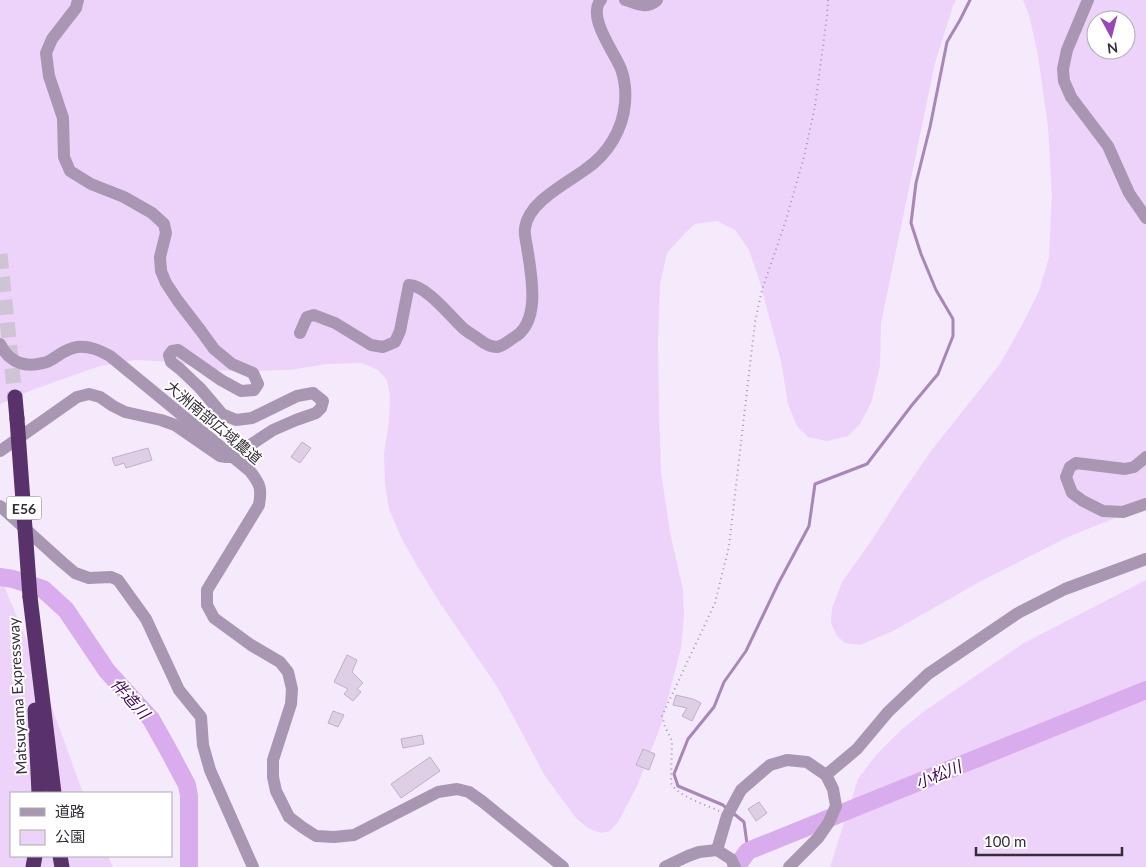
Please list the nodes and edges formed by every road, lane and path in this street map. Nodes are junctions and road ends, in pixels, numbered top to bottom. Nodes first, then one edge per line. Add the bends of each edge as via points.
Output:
1 (78, 0) edge
2 (601, 0) edge
3 (625, 0) edge
4 (657, 0) edge
5 (828, 0) edge
6 (1088, 0) edge
7 (1146, 218) edge
8 (300, 333) dead end
9 (0, 344) edge
10 (16, 397) tunnel mouth
11 (0, 451) edge
12 (232, 457) junction
13 (1146, 457) edge
14 (1146, 504) edge
15 (0, 506) edge
16 (1146, 559) edge
17 (39, 702) junction
18 (826, 775) junction
19 (39, 792) edge
20 (54, 792) edge
21 (727, 816) junction
22 (717, 850) junction
23 (253, 867) edge
24 (563, 867) edge
25 (664, 867) edge
26 (736, 867) edge
27 (789, 867) edge

1 - 12 street via 46,52 63,118 64,157 70,172 152,212 164,224 166,233 160,257 166,283 214,349 232,364 253,373 258,384 254,390 241,391 178,350 172,350 169,355 171,362 222,414 236,420 252,418 285,401 313,392 323,401 316,413 273,430
2 - 8 street via 597,15 625,82 625,104 619,130 608,148 588,168 547,196 531,213 525,228 532,307 526,326 517,336 498,347 488,346 414,285 409,285 395,342 383,347 371,345 314,315 307,317
3 - 4 street via 646,6
5 - 21 path via 815,106 804,157 755,322 729,546 715,603 662,716 672,741 671,783 674,788
6 - 7 street via 1067,50 1064,81 1071,97 1108,146 1129,193
9 - 12 street, 大洲南部広域農道 via 13,361 29,366 48,362 61,352 77,347 95,348 110,356
10 - 17 highway, Matsuyama Expressway / E56, bridge
11 - 12 street via 77,397 88,394 100,397 125,412 175,425 220,456
12 - 24 street, 大洲南部広域農道 via 259,483 259,505 207,590 207,605 214,618 280,662 288,672 291,704 273,760 273,777 289,817 316,836 354,835 438,792 457,789 469,792 483,802
13 - 14 street via 1134,467 1125,469 1076,463 1070,467 1066,477 1072,493 1103,511 1123,512
15 - 23 street via 75,573 89,578 111,577 118,580 146,619 179,690 200,717 210,770
16 - 18 street via 1065,590 1018,613 928,674 888,712 857,749
17 - 19 highway, Matsuyama Expressway / E56
17 - 20 highway
18 - 21 street via 807,762 787,760 770,765 741,790
18 - 27 street via 836,806 818,838
21 - 22 street
22 - 25 street via 699,852
22 - 26 street via 731,859

